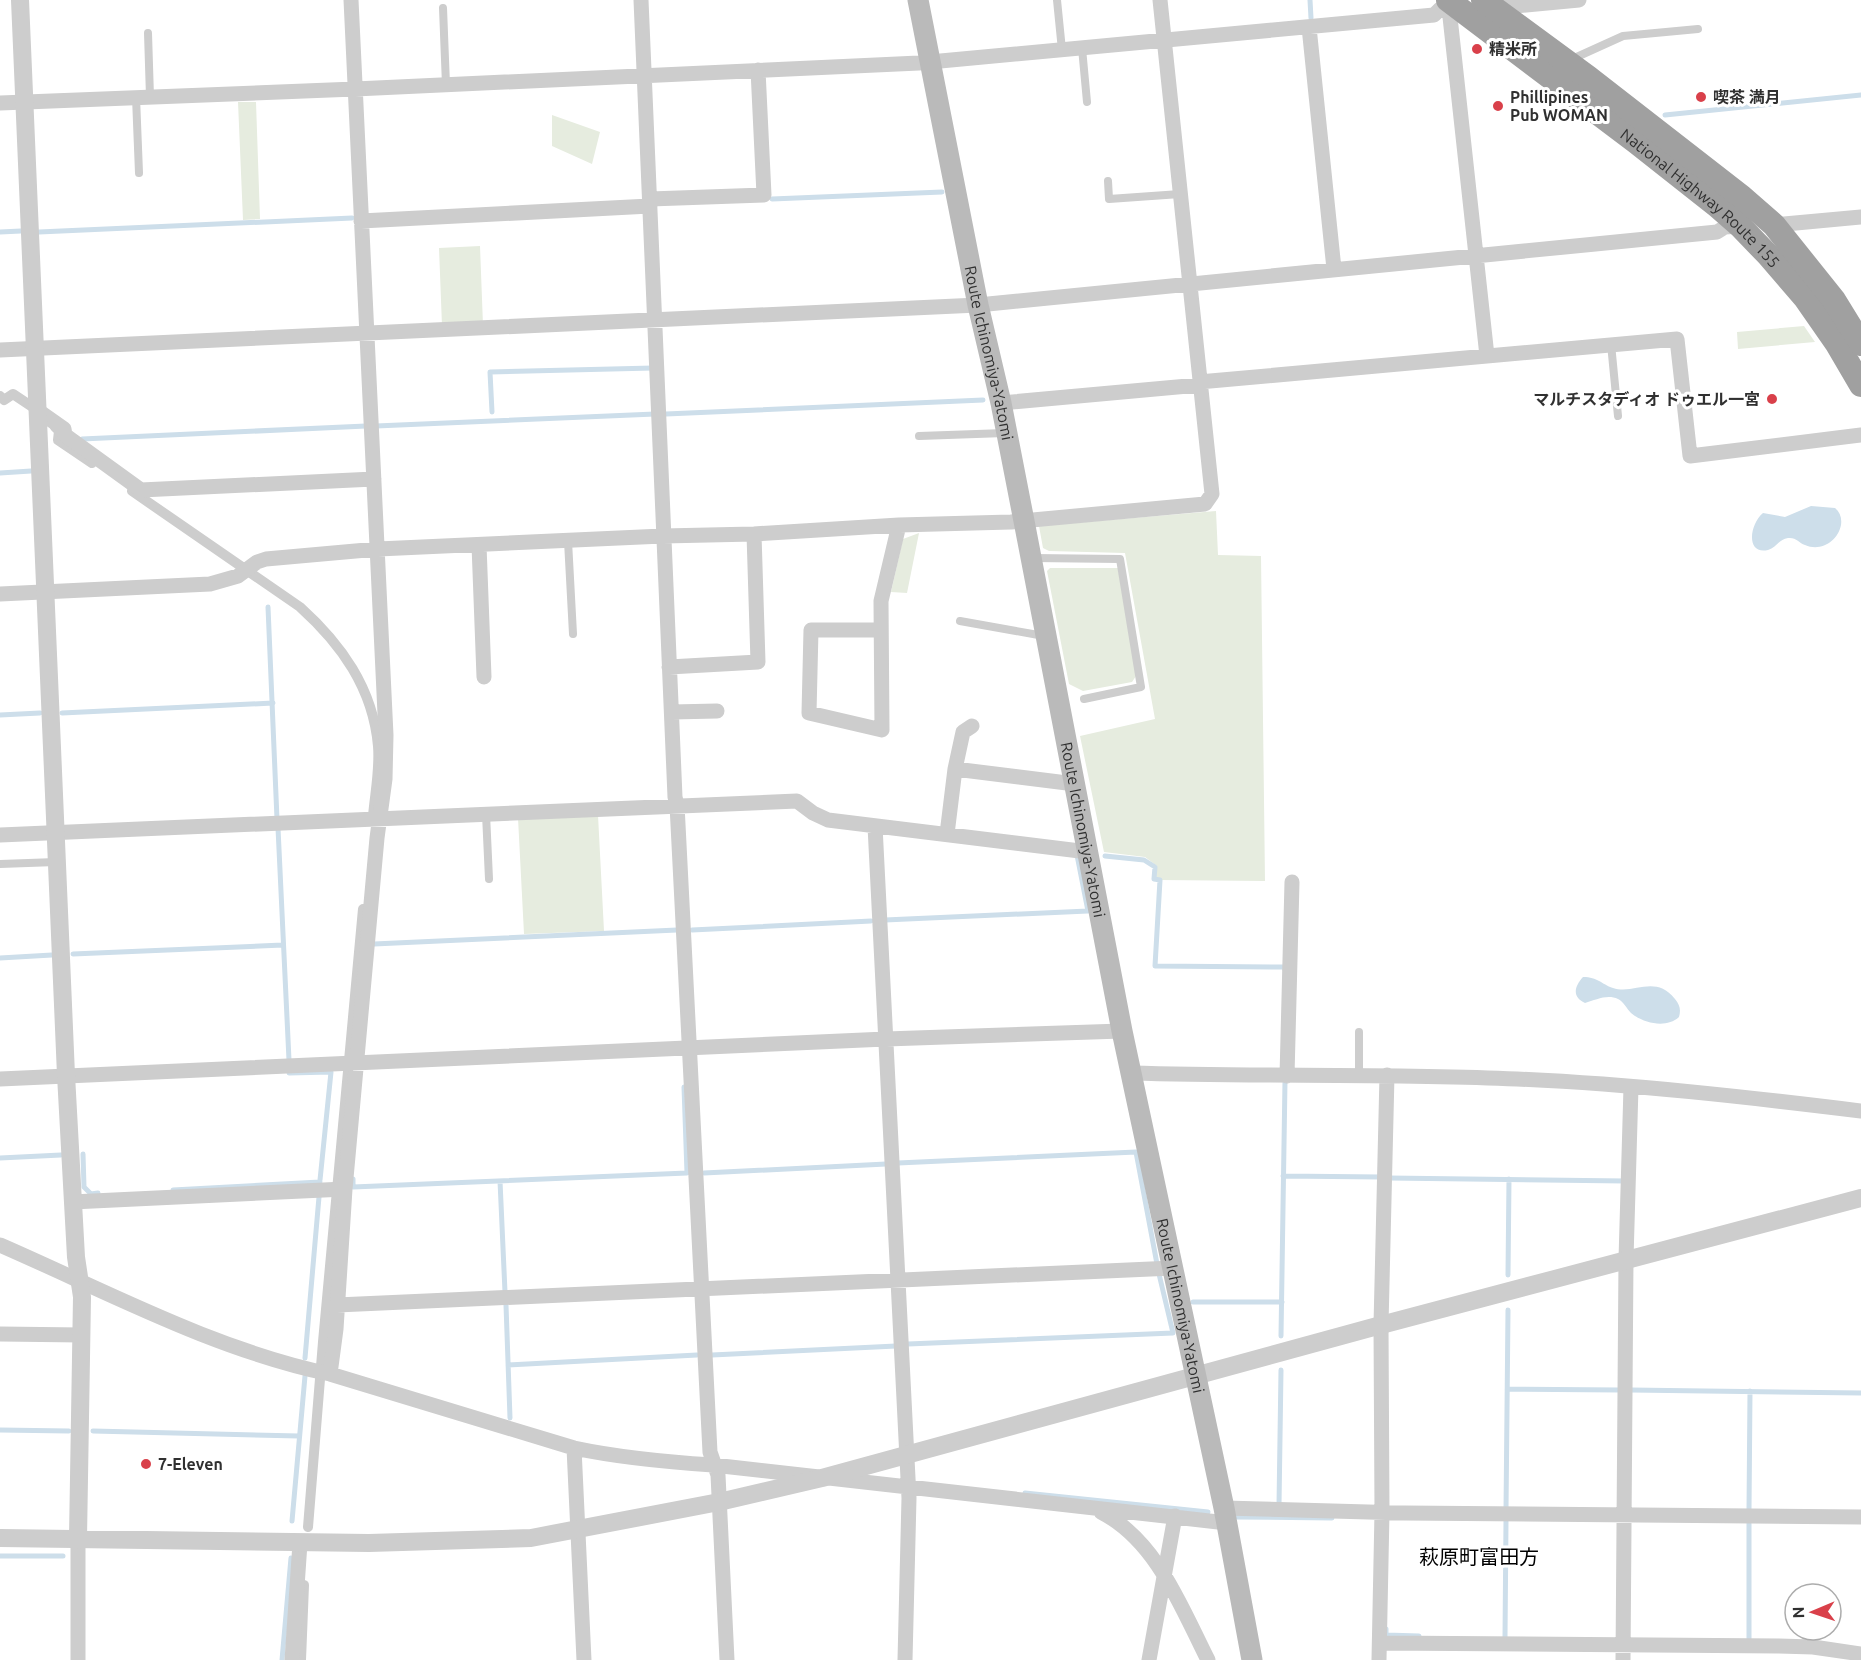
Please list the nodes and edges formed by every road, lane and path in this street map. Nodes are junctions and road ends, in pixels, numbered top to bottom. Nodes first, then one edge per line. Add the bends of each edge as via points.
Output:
1 (21, 0) edge
2 (351, 0) edge
3 (641, 0) edge
4 (918, 0) edge
5 (1057, 0) edge
6 (1160, 0) edge
7 (1579, 0) edge
8 (1489, 4) edge
9 (1452, 5) edge
10 (444, 8) dead end
11 (1309, 27) junction
12 (1698, 29) dead end
13 (148, 33) dead end
14 (1164, 41) junction
15 (1082, 48) junction
16 (1062, 50) junction
17 (930, 62) junction
18 (1566, 62) junction
19 (758, 70) junction
20 (644, 75) junction
21 (446, 85) junction
22 (355, 89) junction
23 (143, 97) junction
24 (25, 102) junction
25 (1087, 102) dead end
26 (0, 103) edge
27 (139, 173) dead end
28 (1108, 181) dead end
29 (1180, 194) junction
30 (650, 202) junction
31 (1861, 217) edge
32 (361, 221) junction
33 (1774, 225) junction
34 (1740, 226) junction
35 (1476, 255) junction
36 (1334, 269) junction
37 (1189, 284) junction
38 (978, 305) junction
39 (655, 320) junction
40 (367, 334) junction
41 (1611, 344) junction
42 (1861, 344) edge
43 (36, 349) junction
44 (0, 350) edge
45 (1487, 356) junction
46 (1199, 383) junction
47 (1861, 385) edge
48 (0, 396) edge
49 (1001, 404) junction
50 (1618, 416) dead end
51 (41, 418) junction
52 (1006, 433) junction
53 (1861, 435) edge
54 (918, 436) dead end
55 (374, 479) junction
56 (1024, 521) junction
57 (899, 525) junction
58 (754, 534) junction
59 (663, 536) junction
60 (567, 541) junction
61 (479, 545) junction
62 (378, 549) junction
63 (1031, 558) junction
64 (246, 569) junction
65 (46, 592) junction
66 (0, 594) edge
67 (960, 621) dead end
68 (881, 630) junction
69 (573, 634) dead end
70 (1046, 637) junction
71 (669, 667) junction
72 (484, 677) dead end
73 (1084, 699) dead end
74 (717, 711) dead end
75 (672, 712) junction
76 (972, 726) dead end
77 (955, 769) junction
78 (1075, 784) junction
79 (677, 805) junction
80 (486, 814) junction
81 (376, 819) junction
82 (875, 826) junction
83 (56, 832) junction
84 (947, 834) junction
85 (0, 835) edge
86 (1088, 852) junction
87 (57, 862) junction
88 (0, 864) edge
89 (489, 879) dead end
90 (1292, 882) dead end
91 (1122, 1031) junction
92 (1359, 1032) dead end
93 (886, 1039) junction
94 (689, 1049) junction
95 (353, 1063) junction
96 (1131, 1073) junction
97 (66, 1075) junction
98 (1387, 1075) junction
99 (1287, 1076) junction
100 (1359, 1076) junction
101 (0, 1079) edge
102 (1631, 1087) junction
103 (1861, 1111) edge
104 (341, 1189) junction
105 (1861, 1198) edge
106 (72, 1202) junction
107 (0, 1245) edge
108 (1626, 1259) junction
109 (1173, 1268) junction
110 (79, 1279) junction
111 (898, 1282) junction
112 (702, 1290) junction
113 (337, 1305) junction
114 (1381, 1325) junction
115 (0, 1334) edge
116 (82, 1335) junction
117 (326, 1373) junction
118 (1196, 1377) junction
119 (574, 1448) junction
120 (905, 1453) junction
121 (713, 1465) junction
122 (822, 1478) junction
123 (907, 1487) junction
124 (719, 1502) junction
125 (1095, 1509) junction
126 (1382, 1512) junction
127 (1625, 1514) junction
128 (1225, 1515) junction
129 (1175, 1516) junction
130 (1861, 1517) edge
131 (578, 1529) junction
132 (0, 1538) edge
133 (78, 1538) junction
134 (305, 1542) junction
135 (1164, 1575) junction
136 (1380, 1642) junction
137 (1623, 1644) junction
138 (1861, 1654) edge
139 (78, 1660) edge
140 (292, 1660) edge
141 (301, 1660) edge
142 (584, 1660) edge
143 (727, 1660) edge
144 (905, 1660) edge
145 (1149, 1660) edge
146 (1208, 1660) edge
147 (1252, 1660) edge
148 (1379, 1660) edge
149 (1623, 1660) edge

1 - 24 street
2 - 22 street
3 - 20 street
4 - 17 main road, Route Ichinomiya-Yatomi
5 - 16 lane
6 - 14 street
7 - 8 street
8 - 9 street
8 - 18 highway, National Highway Route 155
9 - 11 street via 1434,15
9 - 34 highway, National Highway Route 155 via 1636,142
9 - 35 street
10 - 21 lane
11 - 14 street
11 - 36 street
12 - 18 lane via 1623,36
13 - 23 lane
14 - 15 street
14 - 29 street
15 - 16 street
15 - 25 lane
16 - 17 street
17 - 19 street
17 - 38 main road, Route Ichinomiya-Yatomi
18 - 33 highway, National Highway Route 155
19 - 20 street
19 - 30 street via 764,195
20 - 21 street
20 - 30 street
21 - 22 street
22 - 23 street
22 - 32 street
23 - 24 street
23 - 27 lane
24 - 26 street
24 - 43 street
28 - 29 lane via 1109,199
29 - 37 street
30 - 32 street
30 - 39 street
31 - 33 street
32 - 40 street
33 - 42 highway, National Highway Route 155 via 1834,300
34 - 35 street via 1717,232
34 - 47 highway, National Highway Route 155 via 1793,283
35 - 36 street
35 - 45 street
36 - 37 street
37 - 38 street
37 - 46 street
38 - 39 street
38 - 49 main road, Route Ichinomiya-Yatomi
39 - 40 street
39 - 59 street
40 - 43 street
40 - 55 street
41 - 45 street
41 - 50 lane
41 - 53 street via 1677,339 1690,456
43 - 44 street
43 - 51 street
45 - 46 street
46 - 49 street
46 - 56 street via 1212,494 1205,504
48 - 51 street via 4,400 13,394
49 - 52 main road, Route Ichinomiya-Yatomi
51 - 55 street via 64,429 65,435 141,490
51 - 64 street via 59,431 58,440
51 - 65 street
52 - 54 lane
52 - 56 main road, Route Ichinomiya-Yatomi
55 - 62 street
56 - 57 street
56 - 63 main road, Route Ichinomiya-Yatomi
57 - 58 street
57 - 68 street via 881,602
58 - 59 street
58 - 71 street via 758,662
59 - 60 street
59 - 71 street
60 - 61 street
60 - 69 lane
61 - 62 street
61 - 72 street
62 - 64 street via 266,559
62 - 81 street via 386,735 385,779
63 - 70 main road, Route Ichinomiya-Yatomi
63 - 73 lane via 1120,559 1141,687
64 - 65 street via 238,576 210,584
64 - 81 street via 321,626 339,646 357,677 367,699 378,745
65 - 66 street
65 - 83 street
67 - 70 lane
68 - 68 street via 811,630 809,712 882,730
70 - 78 main road, Route Ichinomiya-Yatomi
71 - 75 street
74 - 75 street
75 - 79 street
76 - 77 street via 963,732
77 - 78 street
77 - 84 street
78 - 86 main road, Route Ichinomiya-Yatomi
79 - 80 street
79 - 82 street via 797,801 821,818
79 - 94 street
80 - 81 street
80 - 89 lane
81 - 83 street
81 - 95 street
82 - 84 street
82 - 93 street
83 - 85 street
83 - 87 street
84 - 86 street
86 - 91 main road, Route Ichinomiya-Yatomi
87 - 88 lane
87 - 97 street
90 - 99 street
91 - 93 street
91 - 96 main road, Route Ichinomiya-Yatomi
92 - 100 lane
93 - 94 street
93 - 111 street
94 - 95 street
94 - 112 street
95 - 97 street
95 - 104 street
96 - 99 street
96 - 109 main road, Route Ichinomiya-Yatomi
97 - 101 street
97 - 106 street
98 - 100 street
98 - 102 street
98 - 114 street
99 - 100 street
102 - 103 street
102 - 108 street
104 - 106 street
104 - 113 street
104 - 117 street
105 - 108 street
106 - 110 street
107 - 110 street
108 - 114 street
108 - 127 street
109 - 111 street
109 - 118 main road, Route Ichinomiya-Yatomi
110 - 116 street
110 - 117 street via 211,1338
111 - 112 street
111 - 120 street
112 - 113 street
112 - 121 street
113 - 117 street
114 - 118 street
114 - 126 street
115 - 116 street
116 - 133 street
117 - 119 street
117 - 134 street
118 - 120 street
118 - 128 main road, Route Ichinomiya-Yatomi
119 - 121 street via 650,1461
119 - 131 street
120 - 122 street
120 - 123 street
121 - 122 street
121 - 124 street via 718,1475
122 - 123 street
122 - 124 street
123 - 125 street
123 - 144 street
124 - 131 street
124 - 143 street
125 - 129 street
125 - 135 street via 1118,1521 1148,1551
126 - 127 street
126 - 128 street
126 - 136 street
127 - 130 street
127 - 137 street
128 - 129 street
128 - 147 main road, Route Ichinomiya-Yatomi
129 - 135 street
131 - 134 street via 531,1538
131 - 142 street
132 - 133 street
133 - 134 street
133 - 139 street
134 - 140 street
134 - 141 street
135 - 145 street
135 - 146 street
136 - 137 street
136 - 148 street
137 - 138 street via 1813,1647
137 - 149 street

